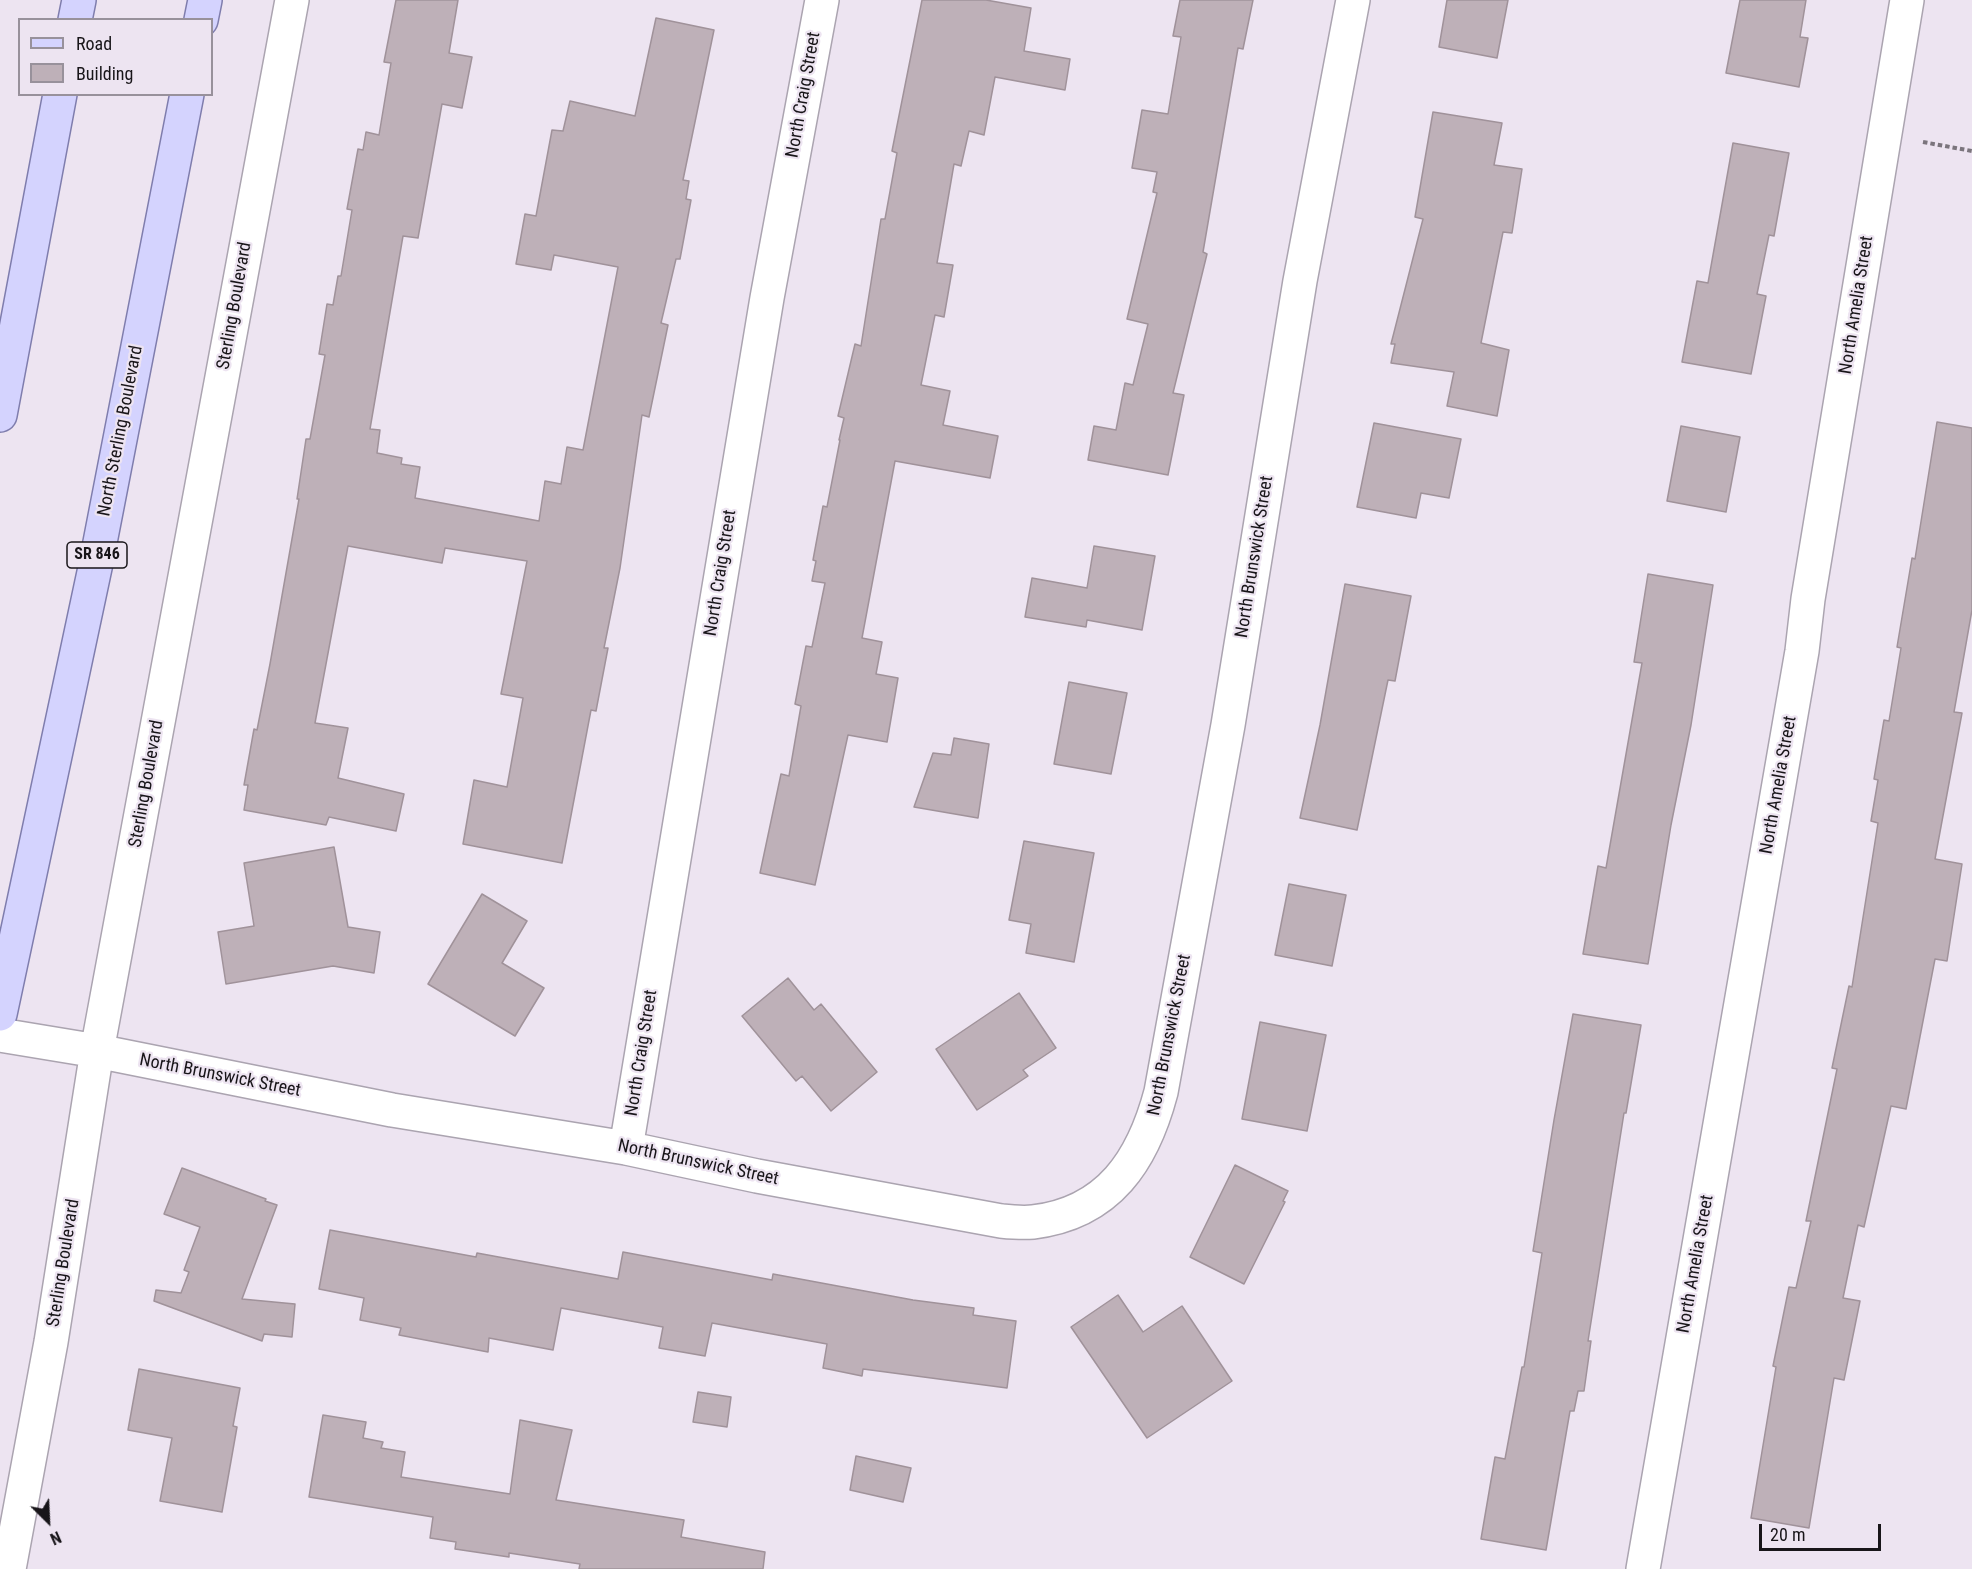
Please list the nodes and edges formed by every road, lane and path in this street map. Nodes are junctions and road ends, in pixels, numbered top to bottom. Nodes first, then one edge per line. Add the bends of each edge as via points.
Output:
1 (79, 0) edge
2 (205, 0) edge
3 (292, 0) edge
4 (822, 0) edge
5 (1353, 0) edge
6 (1907, 0) edge
7 (75, 18) edge
8 (201, 18) edge
9 (60, 96) edge
10 (187, 96) edge
11 (1885, 136) junction
12 (1972, 151) edge
13 (0, 415) edge
14 (0, 1014) edge
15 (0, 1035) edge
16 (97, 1051) junction
17 (626, 1148) junction
18 (9, 1569) edge
19 (1642, 1569) edge

1 - 7 main road
2 - 8 main road
3 - 16 street, Sterling Boulevard
4 - 17 street, North Craig Street via 767,298
5 - 17 street, North Brunswick Street via 1300,281 1228,725 1161,1092 1153,1122 1131,1166 1090,1203 1064,1215 1032,1222 1001,1221
6 - 11 street, North Amelia Street
9 - 13 main road
10 - 14 main road, North Sterling Boulevard / SR 846 via 96,563
11 - 12 path
11 - 19 street, North Amelia Street via 1802,651
15 - 16 street, North Brunswick Street
16 - 17 street, North Brunswick Street via 393,1110
16 - 18 street, Sterling Boulevard via 51,1342

